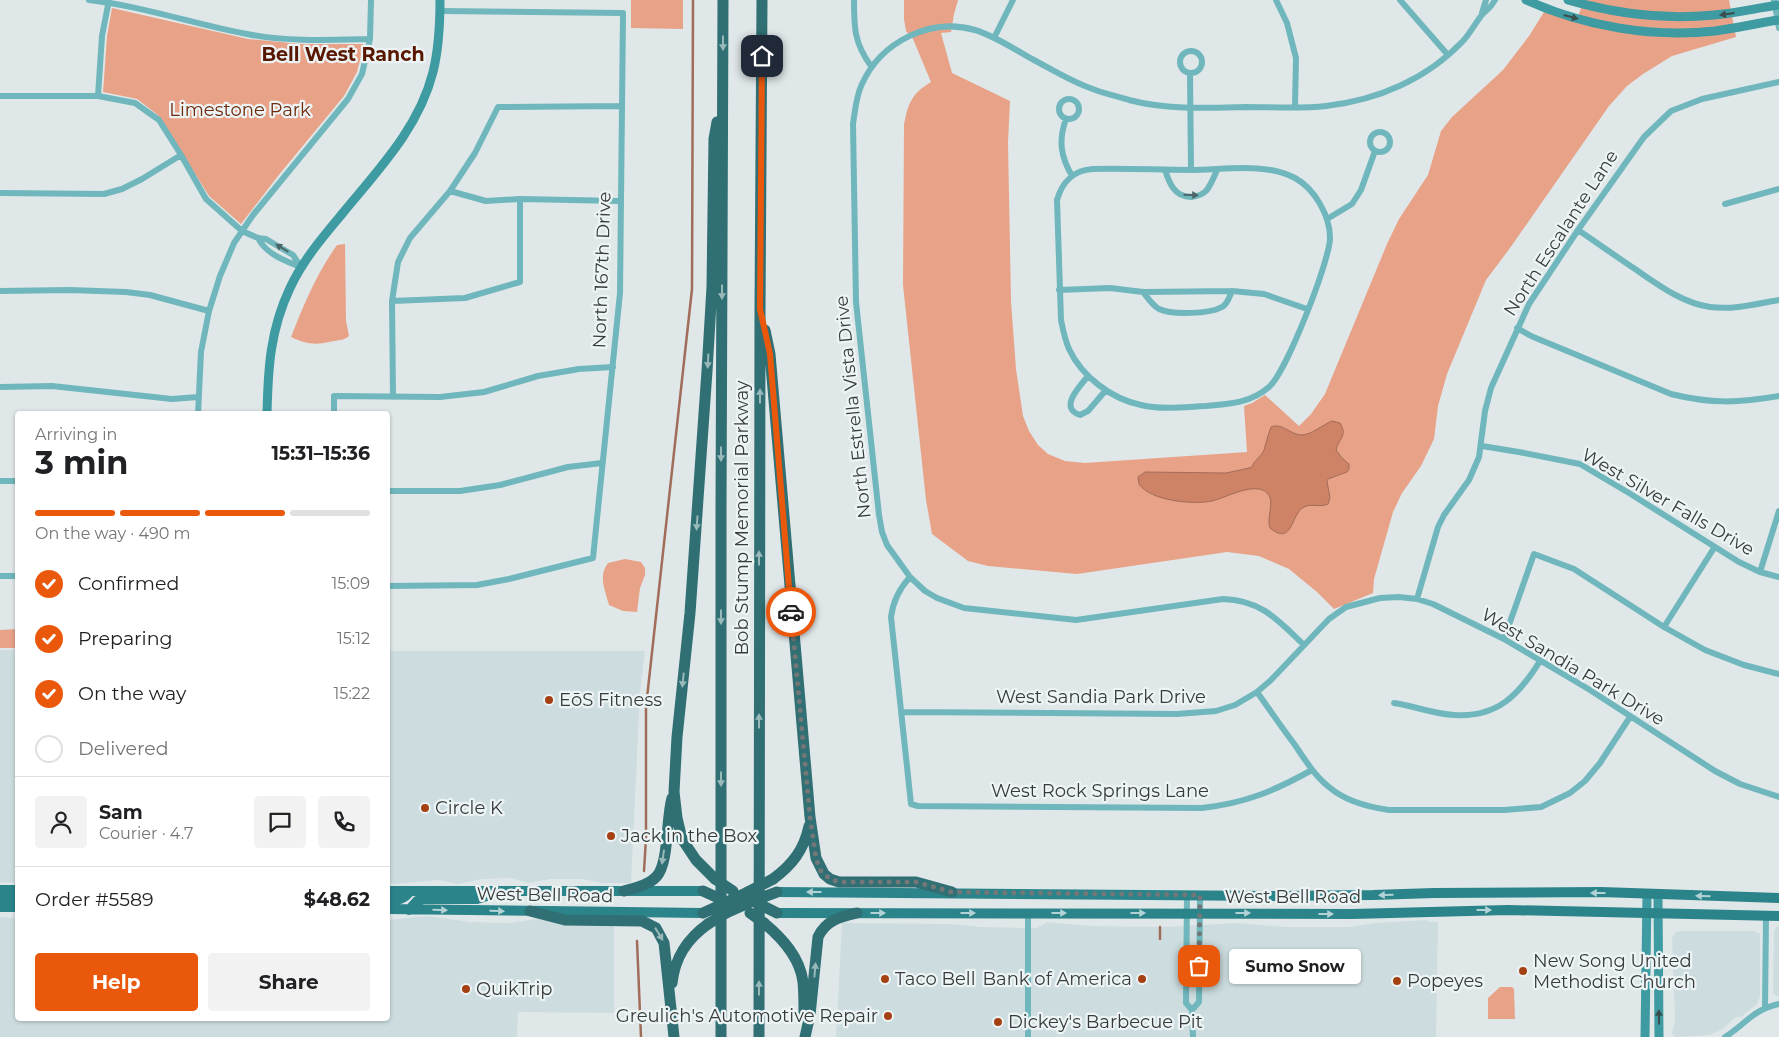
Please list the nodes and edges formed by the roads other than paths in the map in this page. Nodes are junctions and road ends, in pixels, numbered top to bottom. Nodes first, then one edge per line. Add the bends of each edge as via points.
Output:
1 (89, 0) edge
2 (371, 0) edge
3 (440, 0) edge
4 (722, 0) edge
5 (762, 0) edge
6 (854, 0) edge
7 (1013, 0) edge
8 (1276, 0) edge
9 (1400, 0) edge
10 (1486, 0) edge
11 (1496, 0) edge
12 (1526, 0) edge
13 (1568, 0) edge
14 (109, 1) edge
15 (1776, 3) edge
16 (440, 11) junction
17 (1482, 13) junction
18 (1778, 23) edge
19 (994, 38) junction
20 (370, 39) junction
21 (1448, 55) junction
22 (871, 66) junction
23 (1190, 73) dead end
24 (1779, 82) edge
25 (722, 86) junction
26 (0, 96) edge
27 (98, 96) junction
28 (620, 106) junction
29 (1295, 106) junction
30 (1190, 108) junction
31 (1066, 119) dead end
32 (1375, 151) dead end
33 (181, 155) junction
34 (1165, 170) junction
35 (1191, 170) junction
36 (1218, 170) junction
37 (1072, 176) junction
38 (1779, 189) edge
39 (450, 191) junction
40 (0, 193) edge
41 (520, 199) junction
42 (620, 201) junction
43 (1725, 204) dead end
44 (1327, 220) junction
45 (1578, 230) junction
46 (242, 231) junction
47 (301, 267) junction
48 (1059, 290) junction
49 (0, 291) edge
50 (1232, 291) junction
51 (1143, 292) junction
52 (1779, 300) edge
53 (392, 301) junction
54 (760, 309) junction
55 (1307, 309) junction
56 (209, 311) junction
57 (1517, 328) junction
58 (614, 367) junction
59 (1088, 376) junction
60 (0, 387) edge
61 (1106, 390) junction
62 (1779, 396) edge
63 (198, 397) junction
64 (393, 397) junction
65 (198, 411) edge
66 (267, 411) edge
67 (334, 411) edge
68 (1482, 446) junction
69 (602, 463) junction
70 (0, 481) edge
71 (15, 481) edge
72 (390, 491) edge
73 (1779, 511) edge
74 (1714, 548) junction
75 (1760, 572) junction
76 (0, 576) edge
77 (15, 576) edge
78 (910, 577) junction
79 (1779, 577) edge
80 (390, 586) edge
81 (1417, 599) junction
82 (1664, 627) junction
83 (1504, 639) junction
84 (1304, 644) junction
85 (1540, 661) junction
86 (1779, 674) edge
87 (1257, 692) junction
88 (1394, 703) dead end
89 (901, 712) junction
90 (1630, 717) junction
91 (1312, 770) junction
92 (674, 792) junction
93 (1779, 797) edge
94 (810, 817) junction
95 (0, 890) edge
96 (15, 890) edge
97 (390, 891) edge
98 (410, 891) junction
99 (502, 891) junction
100 (624, 891) junction
101 (703, 891) joint
102 (777, 892) joint
103 (952, 892) junction
104 (1434, 893) junction
105 (1647, 894) junction
106 (744, 895) junction
107 (1187, 895) junction
108 (1200, 895) junction
109 (1658, 895) junction
110 (1779, 898) edge
111 (0, 899) edge
112 (15, 899) edge
113 (390, 900) edge
114 (0, 907) edge
115 (15, 907) edge
116 (726, 908) junction
117 (738, 908) junction
118 (390, 909) edge
119 (409, 910) junction
120 (530, 911) junction
121 (1436, 911) junction
122 (1646, 912) junction
123 (703, 913) joint
124 (750, 913) junction
125 (777, 913) joint
126 (856, 913) junction
127 (1028, 913) junction
128 (1187, 913) junction
129 (1199, 913) junction
130 (1658, 913) junction
131 (1766, 916) junction
132 (1779, 916) edge
133 (670, 995) junction
134 (1779, 1004) edge
135 (1765, 1008) junction
136 (1192, 1010) junction
137 (805, 1036) edge
138 (674, 1037) edge
139 (721, 1037) edge
140 (760, 1037) edge
141 (1028, 1037) edge
142 (1193, 1037) edge
143 (1645, 1037) edge
144 (1659, 1037) edge
145 (1725, 1037) edge

1 - 14 street
2 - 20 street
3 - 16 street
4 -> 25 highway, Bob Stump Memorial Parkway
5 - 54 highway, Bob Stump Memorial Parkway
6 - 22 street via 857,42
7 - 19 street
8 - 29 street via 1287,23 1296,58
9 - 21 street
10 - 17 street
11 - 17 street via 1491,9
12 -> 18 street via 1551,12 1580,20 1649,31 1715,31
15 -> 13 street via 1713,15 1675,17 1622,13
14 - 20 street via 249,35
14 - 27 street via 102,36
15 - 18 street
16 - 28 street, North 167th Drive via 622,13
16 - 47 street via 433,72 411,126
17 - 21 street, North Estrella Vista Drive via 1464,40
19 - 22 street, North Estrella Vista Drive via 975,30 955,27 923,30 894,44
19 - 30 street, North Estrella Vista Drive via 1088,88 1132,100
20 - 46 street via 362,74 348,99
21 - 29 street, North Estrella Vista Drive via 1420,76 1364,99 1325,106
22 - 78 street, North Estrella Vista Drive via 858,92 853,124 856,302 882,532 895,559
23 - 30 street
24 - 45 street, North Escalante Lane via 1702,99 1671,110 1644,137
25 -> 92 highway via 714,139 711,306 698,509
25 -> 139 highway, Bob Stump Memorial Parkway
26 - 27 street
27 - 33 street via 135,103 147,110 159,120
28 - 39 street via 498,107 475,153
28 - 42 street, North 167th Drive
29 - 30 street, North Estrella Vista Drive
30 - 35 street
31 - 37 street via 1062,128 1062,151
32 - 44 street via 1361,190 1352,204
33 - 40 street via 122,190 104,194
33 - 46 street via 206,199
34 - 35 street
34 -> 36 street via 1177,193 1185,197 1206,191
34 - 37 street via 1084,170
35 - 36 street
36 - 44 street via 1261,169 1296,178 1308,187
37 - 48 street via 1064,183 1057,200
38 - 43 street
39 - 41 street via 486,201
39 - 53 street via 410,238 398,262
41 - 42 street
41 - 53 street via 520,282 465,298
42 - 58 street, North 167th Drive via 620,293
44 - 55 street via 1330,238 1327,259
45 - 52 street via 1663,288 1698,304 1735,307
45 - 57 street, North Escalante Lane via 1528,304
46 - 47 street via 258,238 263,248
46 - 56 street via 220,276
47 - 66 street via 281,308 272,342
48 - 51 street via 1110,288
48 - 59 street via 1065,339 1075,360
49 - 56 street via 126,292
50 - 51 street
50 - 51 street via 1221,308 1170,313 1158,308
50 - 55 street via 1264,294
53 - 64 street
54 - 94 highway via 770,354
140 -> 54 highway, Bob Stump Memorial Parkway
55 - 61 street via 1281,371 1270,386 1246,400 1164,408 1141,405
56 - 63 street via 201,352
57 - 62 street via 1654,388 1689,399 1732,403
57 - 68 street, North Escalante Lane via 1491,388
58 - 64 street via 538,376 484,392 440,397
58 - 69 street, North 167th Drive
59 - 61 street
59 - 61 street via 1070,402 1071,410 1080,415 1088,411
60 - 63 street via 52,386 172,399
63 - 65 street
64 - 67 street via 334,396
68 - 74 street, West Silver Falls Drive via 1580,464
68 - 81 street, North Escalante Lane via 1469,480 1438,527
69 - 72 street via 568,467 500,485 460,490
69 - 80 street, North 167th Drive via 593,558 477,585
70 - 71 street
73 - 75 street
74 - 75 street, West Silver Falls Drive
74 - 82 street
75 - 79 street, West Silver Falls Drive
76 - 77 street
78 - 84 street, North Estrella Vista Drive via 925,591 964,608 1059,619 1093,618 1237,599 1267,611
78 - 89 street via 898,592 891,617
81 - 83 street, West Sandia Park Drive
81 - 84 street, West Sandia Park Drive via 1380,598 1346,608
82 - 83 street via 1574,569 1534,554
82 - 86 street via 1705,650
83 - 85 street, West Sandia Park Drive
84 - 87 street, West Sandia Park Drive
85 - 88 street via 1522,688 1489,711 1453,715
85 - 90 street, West Sandia Park Drive
87 - 89 street, West Sandia Park Drive via 1236,705 1197,714
87 - 91 street
89 - 91 street, West Rock Springs Lane via 911,804 918,806 1202,808 1249,799 1282,787
90 - 91 street via 1585,781 1570,793 1542,807 1389,810 1370,807 1328,787
90 - 93 street, West Sandia Park Drive via 1715,771 1740,784
92 -> 100 highway via 668,810 662,867 657,876 646,884
92 - 106 highway, bridge via 682,839 688,850 702,867
94 - 103 highway via 816,858 830,879 839,882 916,882
94 - 106 highway, bridge via 806,837 791,864
95 - 96 main road
97 - 98 main road, West Bell Road
98 - 99 main road, West Bell Road
98 - 113 main road via 403,898
99 - 100 main road, West Bell Road
99 - 119 main road via 477,899 423,899
100 - 101 main road, West Bell Road
101 - 116 highway, bridge
103 -> 102 main road, West Bell Road
102 - 106 highway, bridge
103 - 107 main road, West Bell Road
105 -> 104 main road, West Bell Road
104 -> 108 main road, West Bell Road
104 - 121 main road
105 - 109 main road, West Bell Road
105 - 122 street
106 - 116 highway
106 - 117 highway
106 - 125 highway, bridge
107 - 108 main road, West Bell Road
107 - 128 street
108 - 129 street
110 -> 109 main road, West Bell Road
109 - 130 street
111 - 112 main road
114 - 115 main road
116 - 117 highway
116 - 123 highway, bridge
116 - 124 main road
116 - 133 highway, bridge via 691,938 678,957
117 - 124 highway
118 - 119 main road, West Bell Road
119 -> 120 main road, West Bell Road
120 - 123 main road, West Bell Road
120 -> 133 highway via 565,920 650,924 660,933 664,943
121 -> 122 main road, West Bell Road
129 -> 121 main road, West Bell Road
122 - 130 main road, West Bell Road
122 - 143 street
124 - 137 highway, bridge via 777,934 792,953 803,980
125 - 126 main road, West Bell Road
126 -> 127 main road, West Bell Road
137 -> 126 highway via 818,937 828,923
127 -> 128 main road, West Bell Road
127 - 141 street
128 - 129 main road, West Bell Road
128 - 136 street via 1186,1003
129 - 136 street via 1199,1002
130 - 131 main road, West Bell Road
144 -> 130 street
131 - 132 main road, West Bell Road
131 - 135 street
133 - 138 highway
134 - 135 street
135 - 145 street
136 - 142 street

